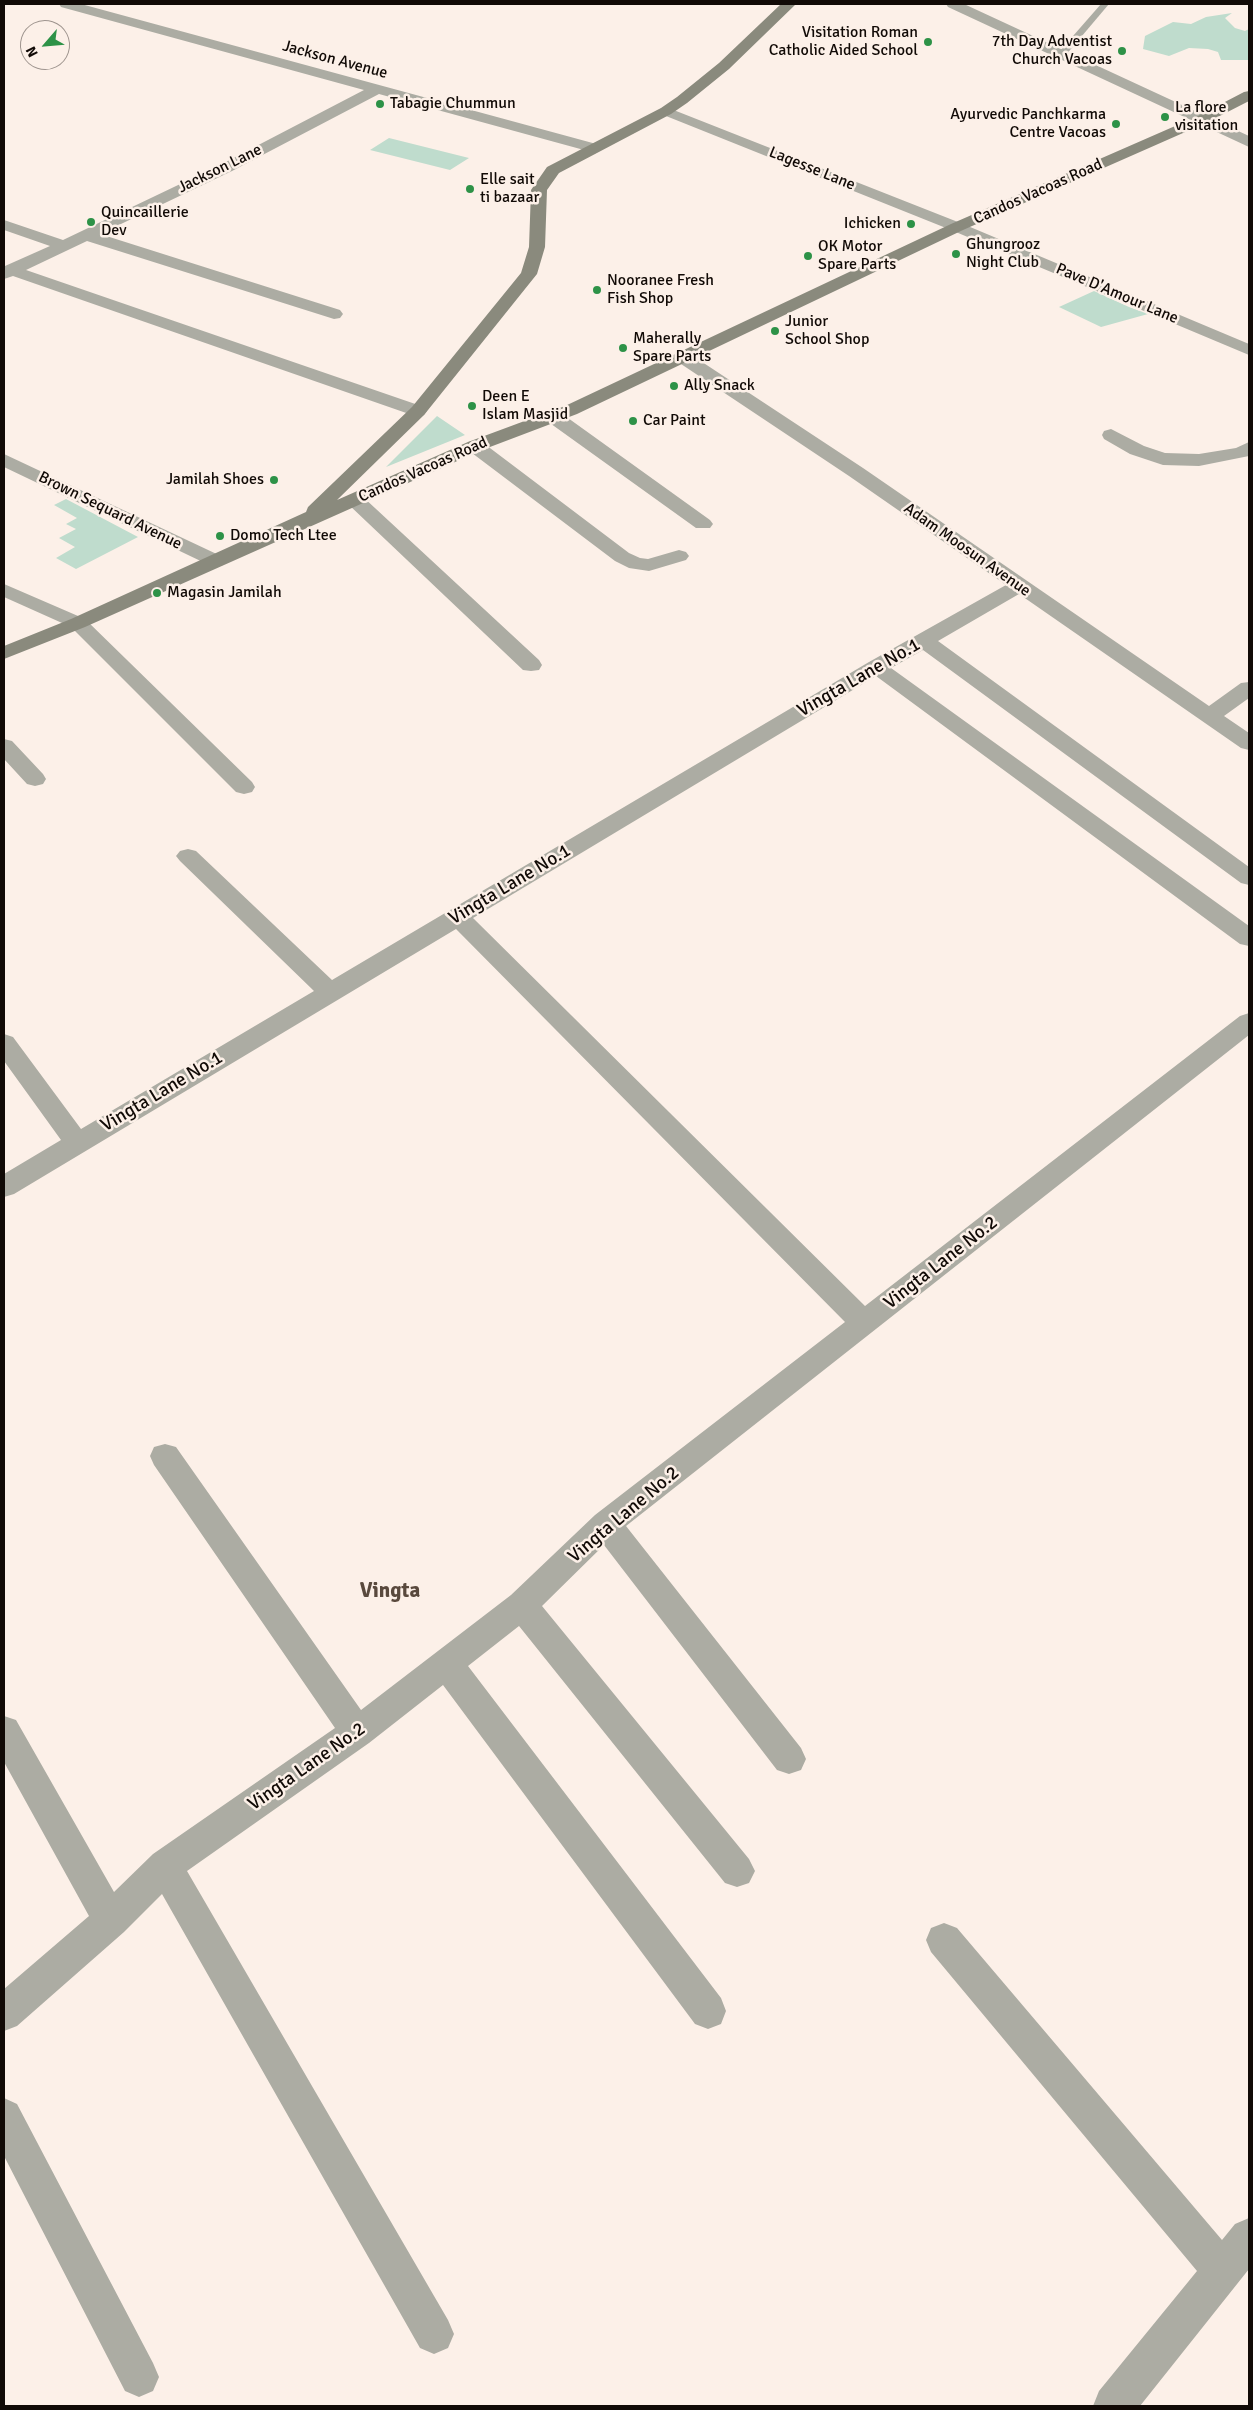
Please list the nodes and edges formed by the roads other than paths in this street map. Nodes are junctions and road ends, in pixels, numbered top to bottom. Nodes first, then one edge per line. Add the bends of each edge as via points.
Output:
1 (66, 4) edge
2 (789, 4) edge
3 (953, 4) edge
4 (1095, 4) edge
5 (1104, 5) edge
6 (1062, 54) junction
7 (375, 90) junction
8 (1249, 95) edge
9 (666, 111) junction
10 (1203, 119) junction
11 (1249, 142) edge
12 (595, 148) junction
13 (4, 225) edge
14 (957, 227) junction
15 (86, 234) junction
16 (63, 246) junction
17 (7, 272) edge
18 (334, 314) dead end
19 (1249, 350) edge
20 (684, 358) junction
21 (418, 411) junction
22 (554, 417) junction
23 (1111, 435) dead end
24 (475, 446) junction
25 (1249, 448) edge
26 (4, 460) edge
27 (355, 500) junction
28 (306, 519) junction
29 (704, 524) dead end
30 (679, 556) dead end
31 (216, 561) junction
32 (1018, 586) junction
33 (4, 590) edge
34 (78, 623) junction
35 (924, 640) junction
36 (4, 653) edge
37 (531, 665) dead end
38 (877, 666) junction
39 (1249, 688) edge
40 (1210, 715) junction
41 (1249, 743) edge
42 (4, 746) edge
43 (35, 779) dead end
44 (244, 787) dead end
45 (188, 856) dead end
46 (1249, 878) edge
47 (458, 916) junction
48 (1249, 938) edge
49 (330, 992) junction
50 (1249, 1022) edge
51 (4, 1043) edge
52 (77, 1142) junction
53 (4, 1187) edge
54 (864, 1323) junction
55 (165, 1456) dead end
56 (606, 1524) junction
57 (522, 1605) junction
58 (447, 1664) junction
59 (4, 1732) edge
60 (357, 1732) junction
61 (789, 1759) dead end
62 (165, 1866) junction
63 (737, 1871) dead end
64 (111, 1920) junction
65 (944, 1940) dead end
66 (708, 2011) dead end
67 (4, 2013) edge
68 (4, 2117) edge
69 (1249, 2238) edge
70 (1223, 2271) junction
71 (434, 2334) dead end
72 (139, 2377) dead end
73 (1114, 2406) edge

1 - 7 street, Jackson Avenue
2 - 9 main road via 724,66
3 - 6 street
4 - 5 lane
5 - 6 lane
6 - 10 street
7 - 12 street, Jackson Avenue
7 - 15 street, Jackson Lane via 226,168
8 - 10 main road, Candos Vacoas Road
9 - 12 main road
9 - 14 street, Lagesse Lane
10 - 11 street
10 - 14 main road, Candos Vacoas Road
12 - 21 main road via 553,170 539,190 537,248 529,274
13 - 16 street
14 - 19 street, Pave D'Amour Lane
14 - 20 main road, Candos Vacoas Road
15 - 16 street, Jackson Lane
15 - 18 street
16 - 17 street, Jackson Lane
17 - 21 street
20 - 22 main road, Candos Vacoas Road
20 - 32 street, Adam Moosun Avenue via 856,472
21 - 28 main road
22 - 24 main road, Candos Vacoas Road
22 - 29 street
23 - 25 street via 1137,450 1163,459 1199,460 1241,453
24 - 27 main road, Candos Vacoas Road
24 - 30 street via 622,557 636,564 650,565
26 - 31 street, Brown Sequard Avenue
27 - 28 main road, Candos Vacoas Road
27 - 37 street
28 - 31 main road, Candos Vacoas Road
31 - 34 main road, Candos Vacoas Road
32 - 35 street, Vingta Lane No.1
32 - 40 street, Adam Moosun Avenue
33 - 34 street
34 - 36 main road, Candos Vacoas Road
34 - 44 street
35 - 38 street, Vingta Lane No.1
35 - 46 street
38 - 47 street, Vingta Lane No.1
38 - 48 street
39 - 40 street
40 - 41 street, Adam Moosun Avenue
42 - 43 street
45 - 49 street
47 - 49 street, Vingta Lane No.1
47 - 54 street
49 - 52 street, Vingta Lane No.1
50 - 54 street, Vingta Lane No.2
51 - 52 street
52 - 53 street, Vingta Lane No.1
54 - 56 street, Vingta Lane No.2
55 - 60 street
56 - 57 street, Vingta Lane No.2
56 - 61 street
57 - 58 street, Vingta Lane No.2
57 - 63 street
58 - 60 street, Vingta Lane No.2
58 - 66 street
59 - 64 street
60 - 62 street, Vingta Lane No.2
62 - 64 street, Vingta Lane No.2
62 - 71 street
64 - 67 street, Vingta Lane No.2
65 - 70 street
68 - 72 street
69 - 70 street
70 - 73 street

